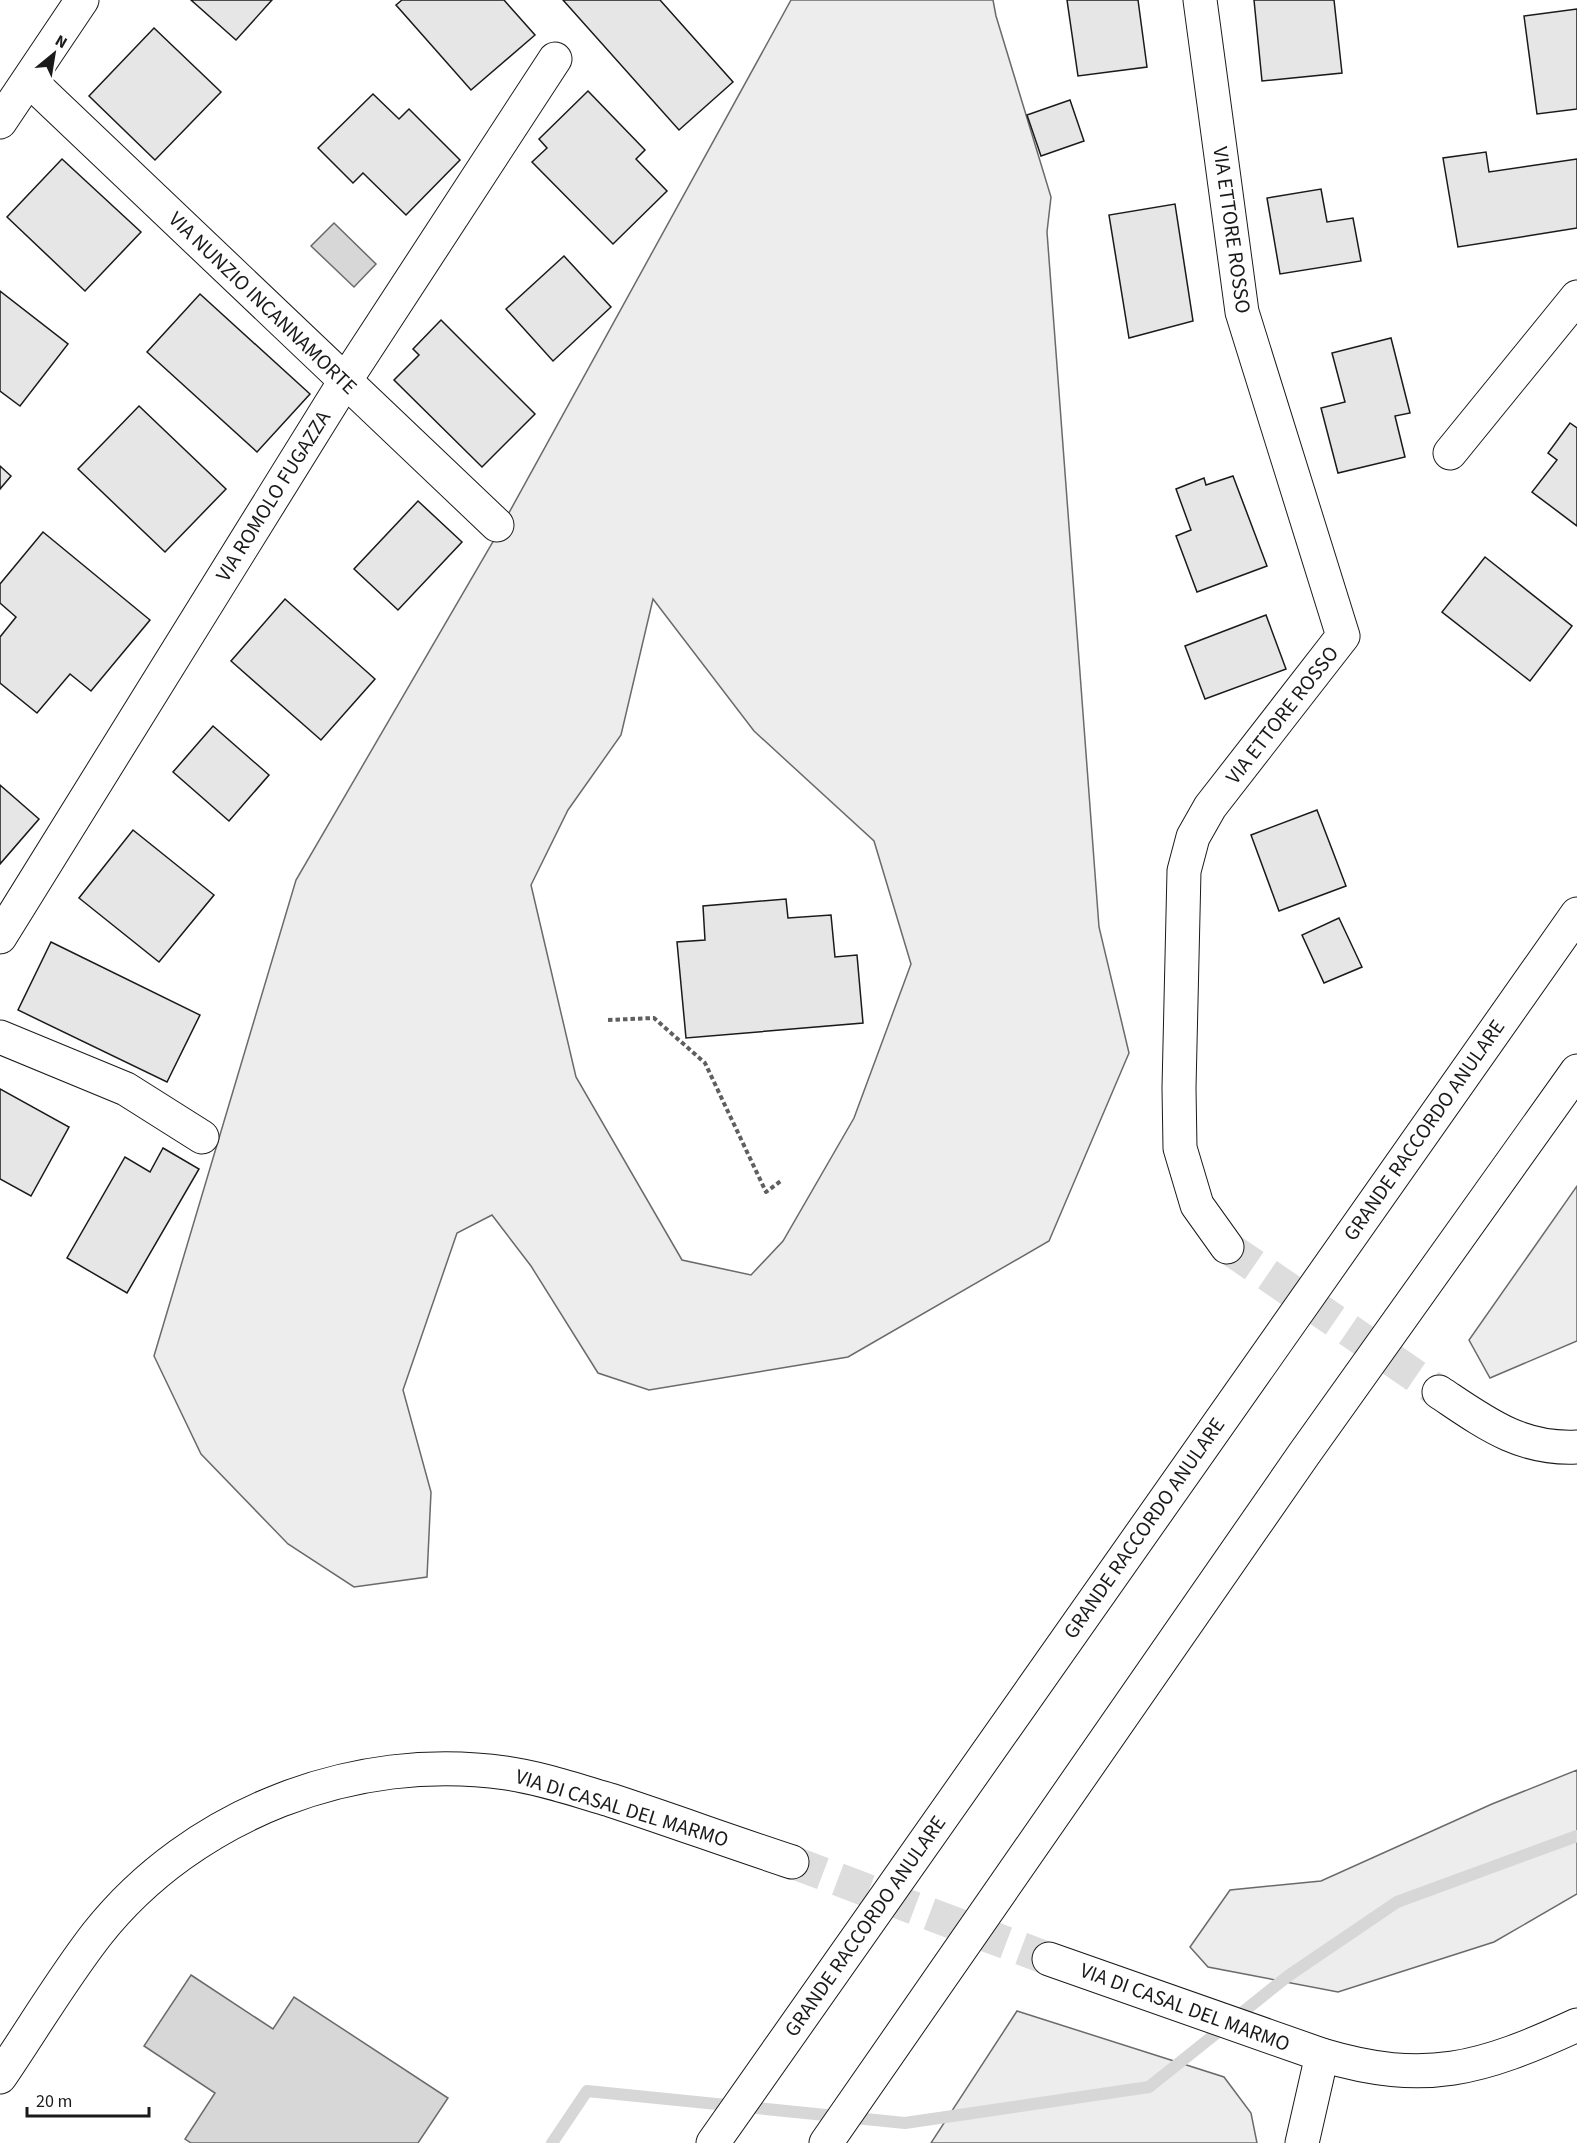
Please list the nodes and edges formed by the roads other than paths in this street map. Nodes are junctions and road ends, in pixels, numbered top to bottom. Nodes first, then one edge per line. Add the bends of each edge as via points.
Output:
1 (82, 0) edge
2 (1200, 0) edge
3 (555, 59) dead end
4 (29, 80) junction
5 (0, 122) edge
6 (1577, 297) edge
7 (345, 381) junction
8 (1450, 453) dead end
9 (497, 525) dead end
10 (1577, 914) edge
11 (0, 938) edge
12 (0, 1037) edge
13 (1577, 1071) edge
14 (202, 1137) dead end
15 (1227, 1247) tunnel mouth
16 (1439, 1392) tunnel mouth
17 (1577, 1447) edge
18 (792, 1862) tunnel mouth
19 (1049, 1959) tunnel mouth
20 (1577, 2025) edge
21 (1322, 2055) junction
22 (0, 2077) edge
23 (713, 2143) edge
24 (825, 2143) edge
25 (1302, 2143) edge

1 - 4 main road
2 - 15 main road, VIA ETTORE ROSSO via 1242,312 1344,636 1210,807 1193,837 1184,871 1180,1148 1197,1205
3 - 7 main road, VIA ROMOLO FUGAZZA
4 - 5 main road
4 - 7 main road, VIA NUNZIO INCANNAMORTE
6 - 8 main road
7 - 9 main road, VIA NUNZIO INCANNAMORTE
7 - 11 main road, VIA ROMOLO FUGAZZA
10 - 23 main road, GRANDE RACCORDO ANULARE
12 - 14 main road via 126,1089
13 - 24 main road via 1304,1454
16 - 17 main road via 1508,1435 1544,1447
18 - 22 main road, VIA DI CASAL DEL MARMO via 581,1791 507,1773 422,1770 362,1776 330,1784 280,1799 236,1820 150,1881 98,1933
19 - 21 main road, VIA DI CASAL DEL MARMO
20 - 21 main road, VIA DI CASAL DEL MARMO via 1497,2058 1428,2073 1378,2069
21 - 25 main road

